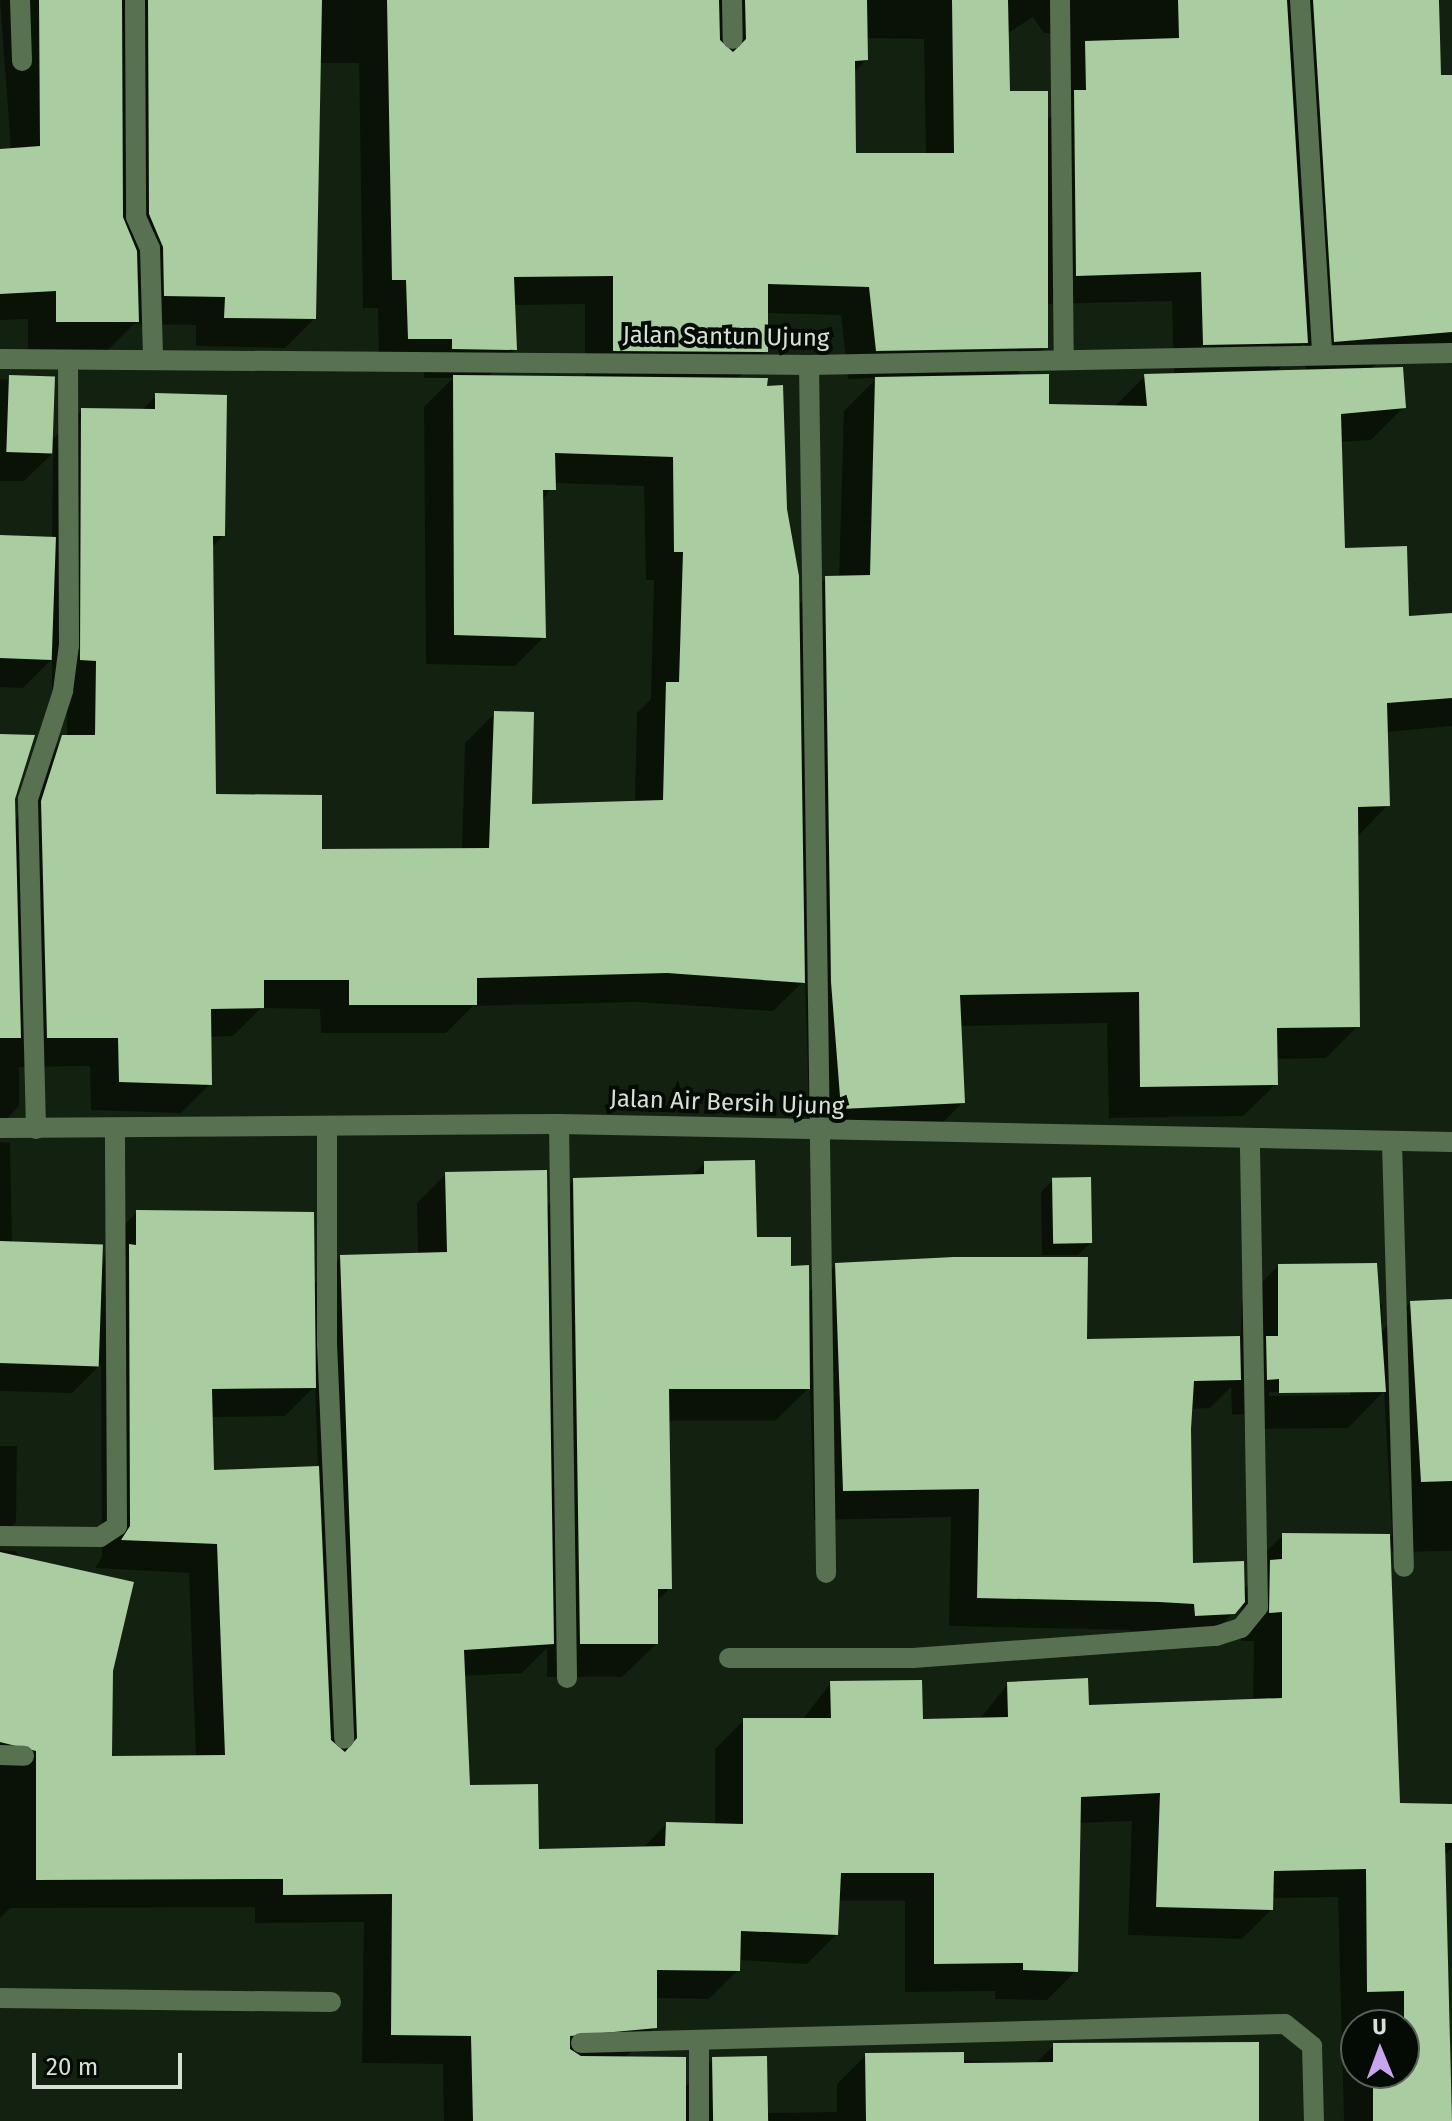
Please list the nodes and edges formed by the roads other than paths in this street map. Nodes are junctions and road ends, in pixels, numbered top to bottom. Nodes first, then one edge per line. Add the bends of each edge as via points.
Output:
1 (20, 0) edge
2 (135, 0) edge
3 (732, 0) edge
4 (1060, 0) edge
5 (1300, 0) edge
6 (733, 39) dead end
7 (22, 61) dead end
8 (1322, 352) junction
9 (1452, 353) edge
10 (153, 357) junction
11 (0, 359) edge
12 (68, 360) junction
13 (1064, 360) junction
14 (809, 365) junction
15 (559, 1124) junction
16 (327, 1127) junction
17 (0, 1128) edge
18 (115, 1128) junction
19 (36, 1129) junction
20 (822, 1132) junction
21 (1250, 1142) junction
22 (1392, 1142) junction
23 (1452, 1142) edge
24 (0, 1536) edge
25 (1404, 1567) dead end
26 (826, 1573) dead end
27 (729, 1658) dead end
28 (567, 1678) dead end
29 (344, 1739) dead end
30 (0, 1755) edge
31 (24, 1756) dead end
32 (0, 1998) edge
33 (331, 2002) dead end
34 (699, 2042) junction
35 (581, 2043) dead end
36 (699, 2121) edge
37 (1314, 2121) edge

1 - 7 street
2 - 10 street via 136,217 150,248
3 - 6 street
4 - 13 street
5 - 8 street
8 - 9 street, Jalan Santun Ujung
8 - 13 street, Jalan Santun Ujung
10 - 12 street, Jalan Santun Ujung
10 - 14 street, Jalan Santun Ujung
11 - 12 street, Jalan Santun Ujung
12 - 19 street via 69,645 63,691 28,799
13 - 14 street, Jalan Santun Ujung
14 - 20 street
15 - 16 street, Jalan Air Bersih Ujung
15 - 20 street, Jalan Air Bersih Ujung
15 - 28 street
16 - 18 street, Jalan Air Bersih Ujung
16 - 29 street via 327,1344
17 - 19 street, Jalan Air Bersih Ujung
18 - 19 street, Jalan Air Bersih Ujung
18 - 24 street via 117,1526 100,1537
20 - 21 street, Jalan Air Bersih Ujung
20 - 26 street
21 - 22 street, Jalan Air Bersih Ujung
21 - 27 street via 1258,1607 1241,1628 1216,1636 913,1658
22 - 23 street, Jalan Air Bersih Ujung
22 - 25 street
30 - 31 street
32 - 33 street
34 - 35 street
34 - 36 street
34 - 37 street via 1285,2024 1312,2046

